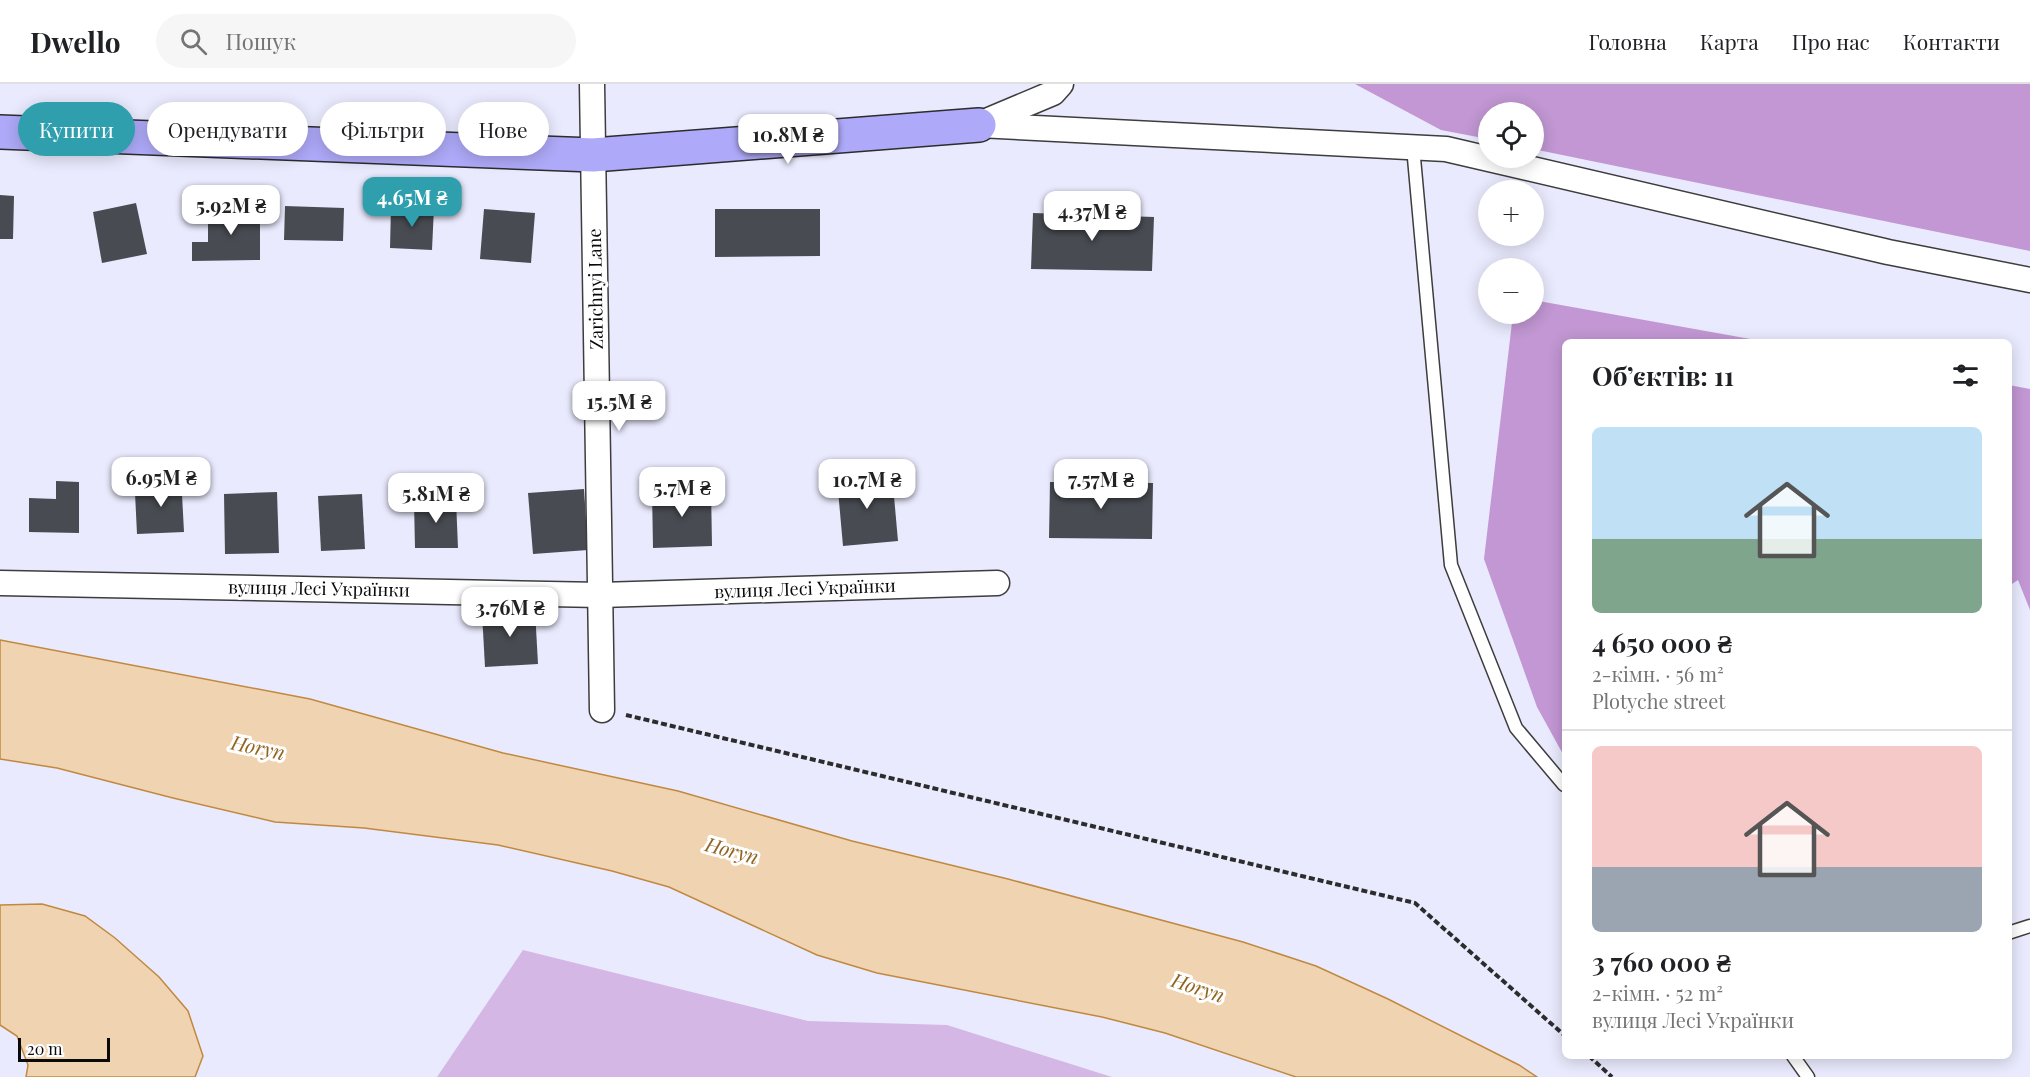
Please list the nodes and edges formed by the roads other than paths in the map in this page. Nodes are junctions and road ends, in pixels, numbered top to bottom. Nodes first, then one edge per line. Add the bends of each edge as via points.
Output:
1 (592, 84) edge
2 (1060, 84) edge
3 (979, 124) junction
4 (0, 132) edge
5 (1413, 147) junction
6 (593, 155) junction
7 (2030, 280) edge
8 (0, 583) edge
9 (998, 583) dead end
10 (601, 595) junction
11 (602, 710) road end
12 (1562, 783) edge
13 (2030, 926) edge
14 (2012, 932) edge
15 (1795, 1059) edge
16 (1808, 1077) edge

1 - 6 street, Zarichnyi Lane
2 - 3 street via 1053,93
3 - 5 street
3 - 6 street
4 - 6 street
5 - 7 street via 1446,149 1888,252
5 - 12 lane via 1451,565 1516,728
6 - 10 street, Zarichnyi Lane
8 - 10 street, вулиця Лесі Українки
9 - 10 street, вулиця Лесі Українки
10 - 11 street, Zarichnyi Lane
13 - 14 lane
15 - 16 lane

